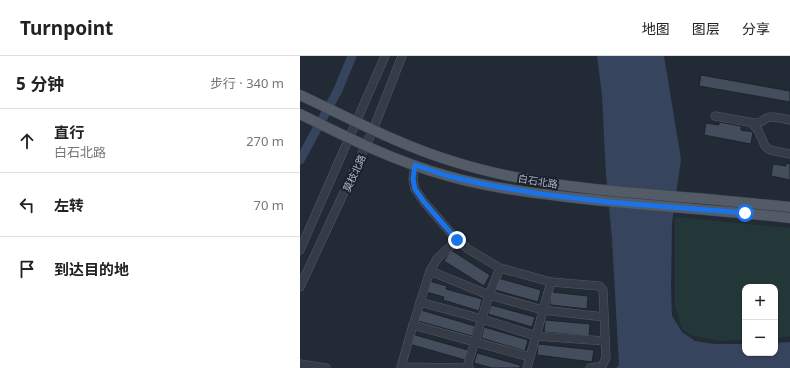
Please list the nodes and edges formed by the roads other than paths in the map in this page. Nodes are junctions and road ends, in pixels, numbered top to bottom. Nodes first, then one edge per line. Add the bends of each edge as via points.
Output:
1 (385, 56) edge
2 (402, 56) edge
3 (305, 97) edge
4 (300, 114) edge
5 (715, 116) dead end
6 (790, 120) edge
7 (356, 122) junction
8 (757, 125) junction
9 (373, 130) junction
10 (349, 138) junction
11 (366, 146) junction
12 (790, 154) edge
13 (415, 165) junction
14 (790, 207) edge
15 (790, 218) edge
16 (457, 240) junction
17 (300, 250) edge
18 (500, 268) junction
19 (430, 271) junction
20 (551, 282) junction
21 (300, 287) edge
22 (489, 295) junction
23 (420, 302) junction
24 (543, 310) junction
25 (604, 318) junction
26 (482, 319) junction
27 (413, 325) junction
28 (536, 336) junction
29 (605, 341) junction
30 (475, 342) junction
31 (530, 357) junction
32 (300, 364) edge
33 (326, 368) edge
34 (468, 368) edge
35 (527, 368) edge
36 (590, 368) edge

1 - 7 street, 莫枝北路
2 - 9 street, 莫枝北路
3 - 7 main road, 白石北路
4 - 10 main road, 白石北路
5 - 8 street
6 - 8 street via 772,117
7 - 9 main road, 白石北路
7 - 10 street, 莫枝北路
8 - 12 street via 765,146 770,150
9 - 11 street, 莫枝北路
9 - 14 main road, 白石北路 via 455,162 542,182 608,191
10 - 11 main road, 白石北路
10 - 17 street, 莫枝北路
11 - 13 main road, 白石北路
11 - 21 street, 莫枝北路
13 - 15 main road, 白石北路 via 448,176 541,194
13 - 16 street via 415,189
16 - 18 street via 468,250
16 - 19 street via 437,259
18 - 20 street
18 - 22 street
19 - 22 street
19 - 23 street
20 - 24 street
20 - 25 street via 599,286 603,290
22 - 24 street
22 - 26 street
23 - 26 street
23 - 27 street
24 - 25 street
24 - 28 street
25 - 29 street
26 - 28 street
26 - 30 street
27 - 30 street
27 - 34 street via 401,367
28 - 29 street
28 - 31 street
29 - 36 street via 606,358 602,366
30 - 31 street
30 - 34 street
31 - 35 street
32 - 33 street

